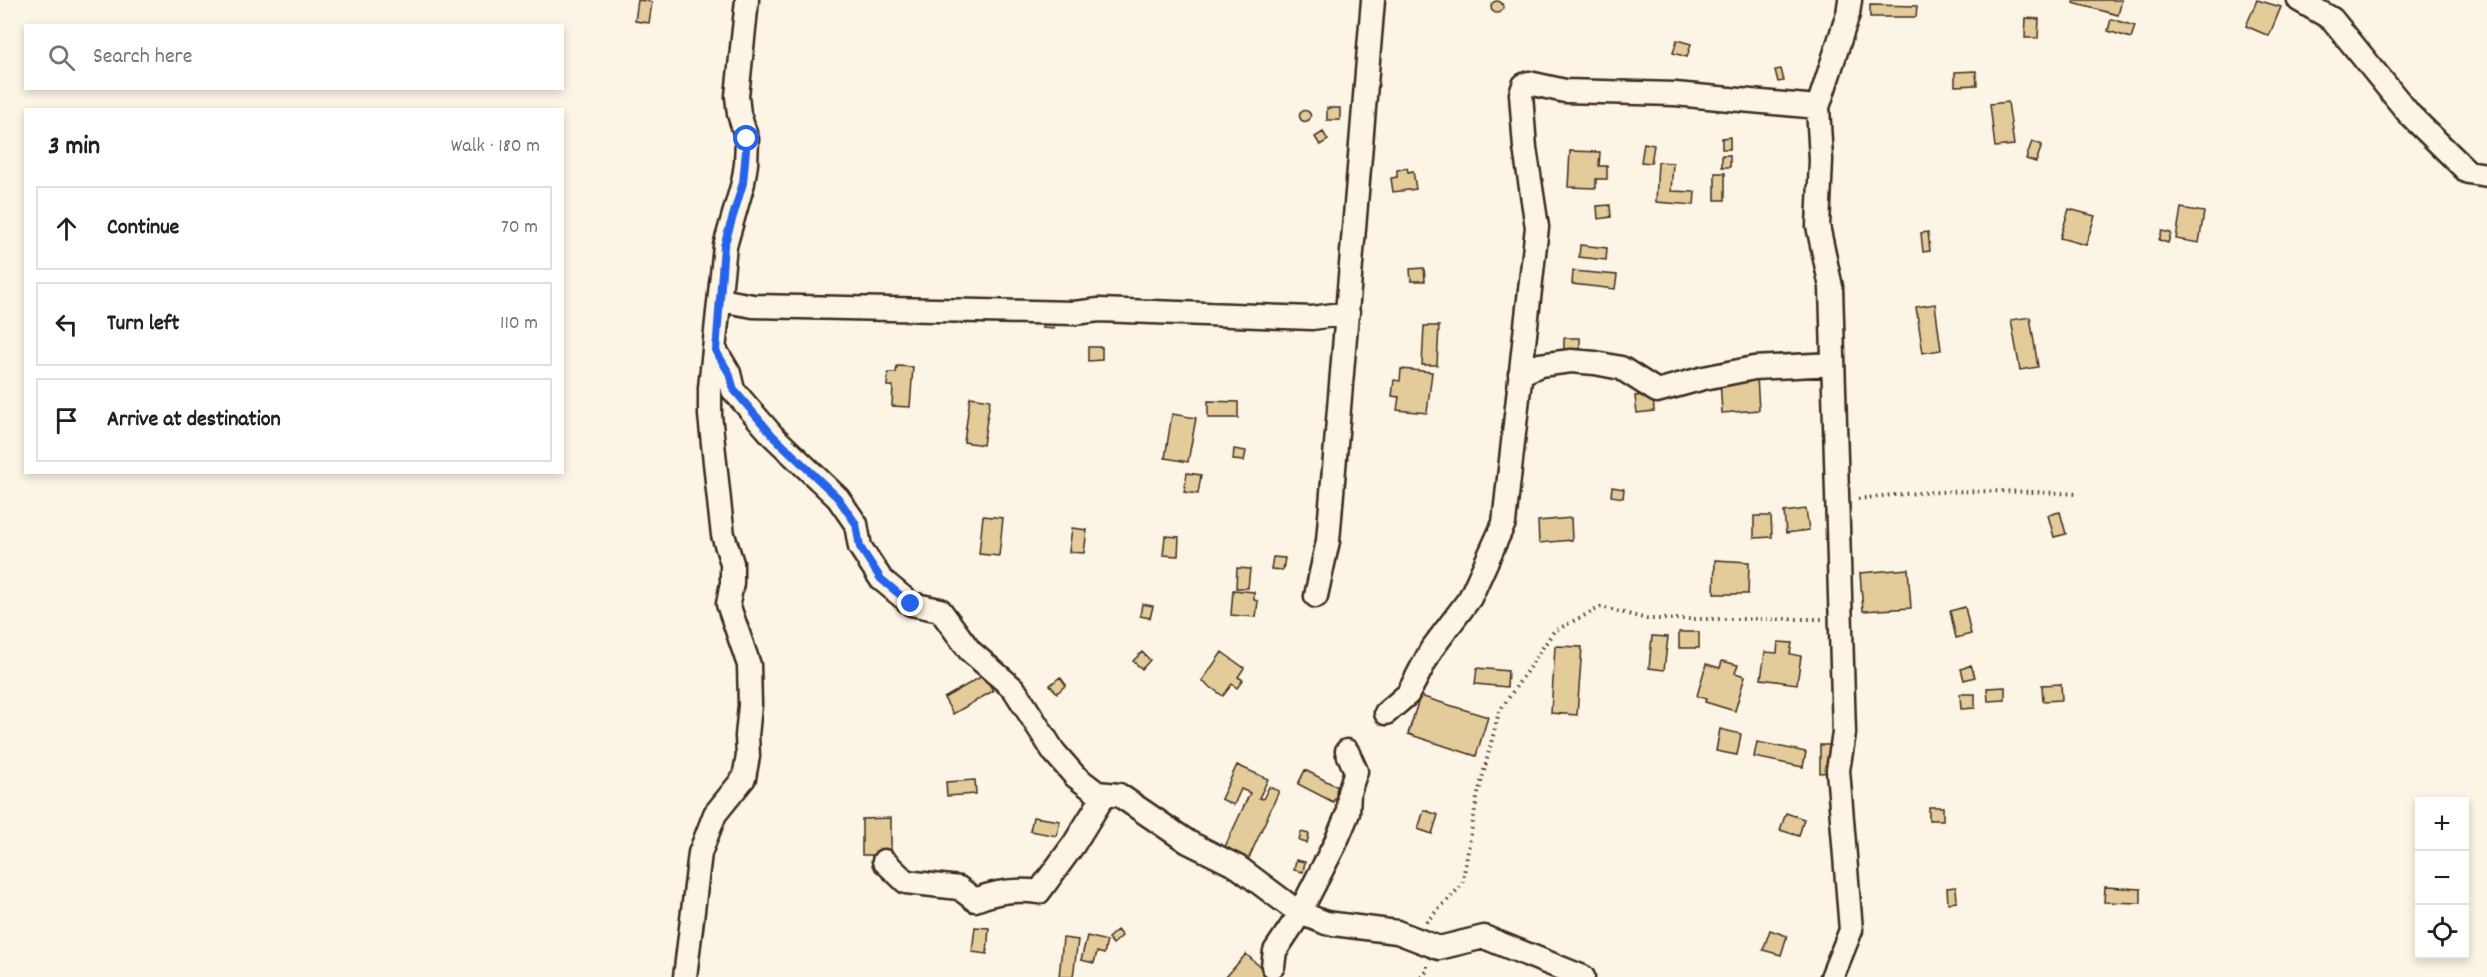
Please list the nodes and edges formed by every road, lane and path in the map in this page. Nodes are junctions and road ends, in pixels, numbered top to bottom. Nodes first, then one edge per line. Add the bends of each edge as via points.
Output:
1 (747, 0) edge
2 (1373, 0) edge
3 (1850, 0) edge
4 (2299, 0) edge
5 (1818, 107) junction
6 (2487, 175) edge
7 (720, 300) junction
8 (1348, 313) junction
9 (716, 351) junction
10 (1833, 364) junction
11 (1520, 375) junction
12 (2077, 494) dead end
13 (1836, 502) junction
14 (1316, 596) dead end
15 (1839, 619) junction
16 (1386, 713) dead end
17 (1347, 751) dead end
18 (1105, 794) junction
19 (884, 861) dead end
20 (1298, 912) junction
21 (1428, 944) junction
22 (1273, 966) dead end
23 (685, 977) edge
24 (1583, 977) edge
25 (1832, 977) edge

1 - 7 street via 737,96 747,139 746,164 724,246
2 - 8 street
3 - 5 street
4 - 6 street via 2332,19 2410,115 2469,172
5 - 10 street via 1818,226 1830,287
5 - 11 street via 1524,85 1524,148 1537,227
7 - 8 street via 753,306 1074,313 1099,310 1312,318
7 - 9 street
8 - 14 street via 1328,541
9 - 18 street via 745,404 838,498 856,524 860,547 881,579 911,604 940,610 970,651 1014,689 1065,765 1097,793
9 - 23 street via 710,415 723,535 732,563 728,604 749,665 748,756 744,778 715,814 700,853
10 - 11 street via 1754,368 1657,391 1621,368 1595,363 1540,364
10 - 13 street
11 - 16 street via 1504,523 1470,598 1431,650 1408,694
12 - 13 path via 1898,494
13 - 15 street
15 - 21 path via 1647,619 1600,607 1554,631 1499,712 1477,798 1462,885 1424,925
15 - 25 street via 1844,734 1838,770 1851,930
17 - 20 street via 1356,771 1348,813
18 - 19 street via 1040,892 994,892 975,900 959,888 906,882
18 - 20 street via 1119,795 1188,842 1238,867
20 - 21 street via 1326,923 1397,932
20 - 22 street via 1275,951
21 - 24 street via 1438,948 1484,937

